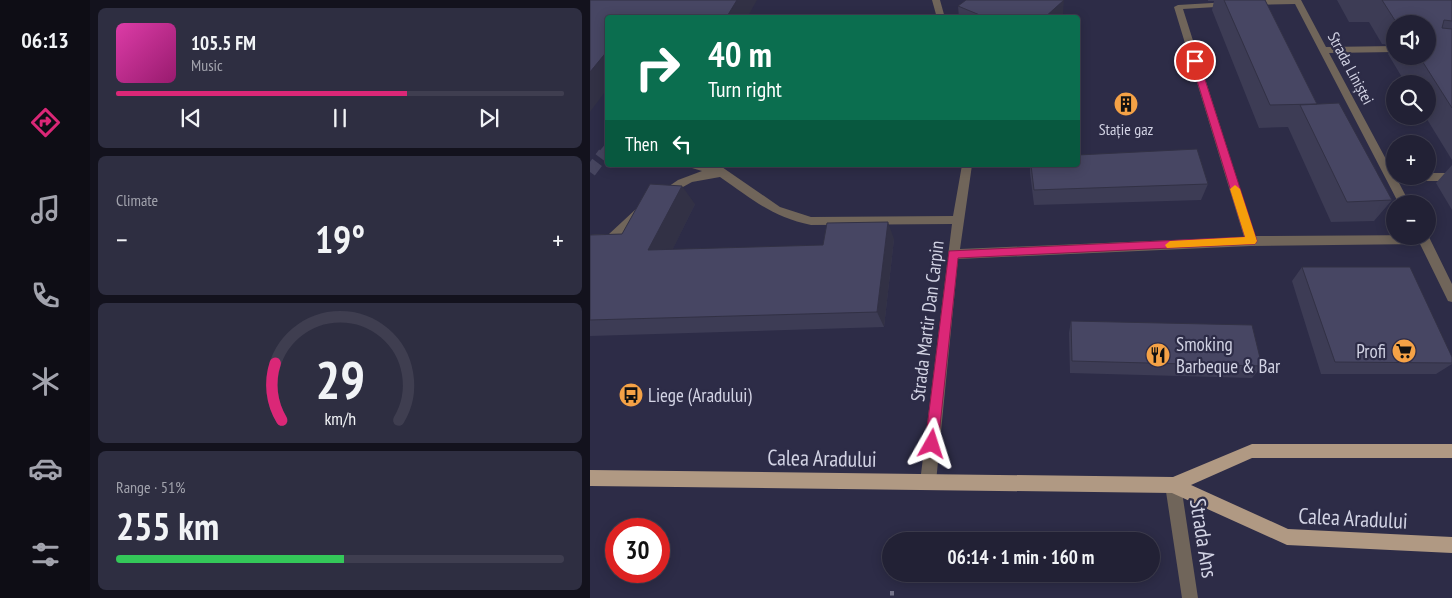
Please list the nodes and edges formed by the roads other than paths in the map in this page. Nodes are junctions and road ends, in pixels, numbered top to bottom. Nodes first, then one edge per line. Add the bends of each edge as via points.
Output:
1 (936, 0) edge
2 (1297, 0) edge
3 (940, 15) edge
4 (1386, 49) edge
5 (1323, 50) junction
6 (702, 167) edge
7 (713, 167) edge
8 (967, 167) edge
9 (1386, 167) edge
10 (720, 173) junction
11 (1436, 177) edge
12 (1452, 177) edge
13 (958, 220) junction
14 (1386, 239) edge
15 (590, 240) edge
16 (1251, 241) junction
17 (1426, 245) edge
18 (953, 254) junction
19 (1452, 297) edge
20 (1452, 451) edge
21 (590, 478) edge
22 (928, 482) junction
23 (1173, 485) junction
24 (1452, 545) edge
25 (1190, 598) edge

1 - 3 street
2 - 5 street, Strada Liniștei
2 - 16 street via 1178,7
4 - 5 street
5 - 9 street, Strada Liniștei
6 - 10 street
7 - 10 street
8 - 13 street, Strada Martir Dan Carpin
10 - 13 street via 776,210 811,221
10 - 15 street via 706,173 684,180 650,203 612,238
11 - 12 street
13 - 18 street, Strada Martir Dan Carpin
14 - 16 street
16 - 18 street
17 - 19 street
18 - 22 street, Strada Martir Dan Carpin
20 - 23 main road, Calea Aradului via 1252,451
21 - 22 main road, Calea Aradului
22 - 23 main road, Calea Aradului
23 - 24 main road, Calea Aradului via 1287,537
23 - 25 street, Strada Ans

